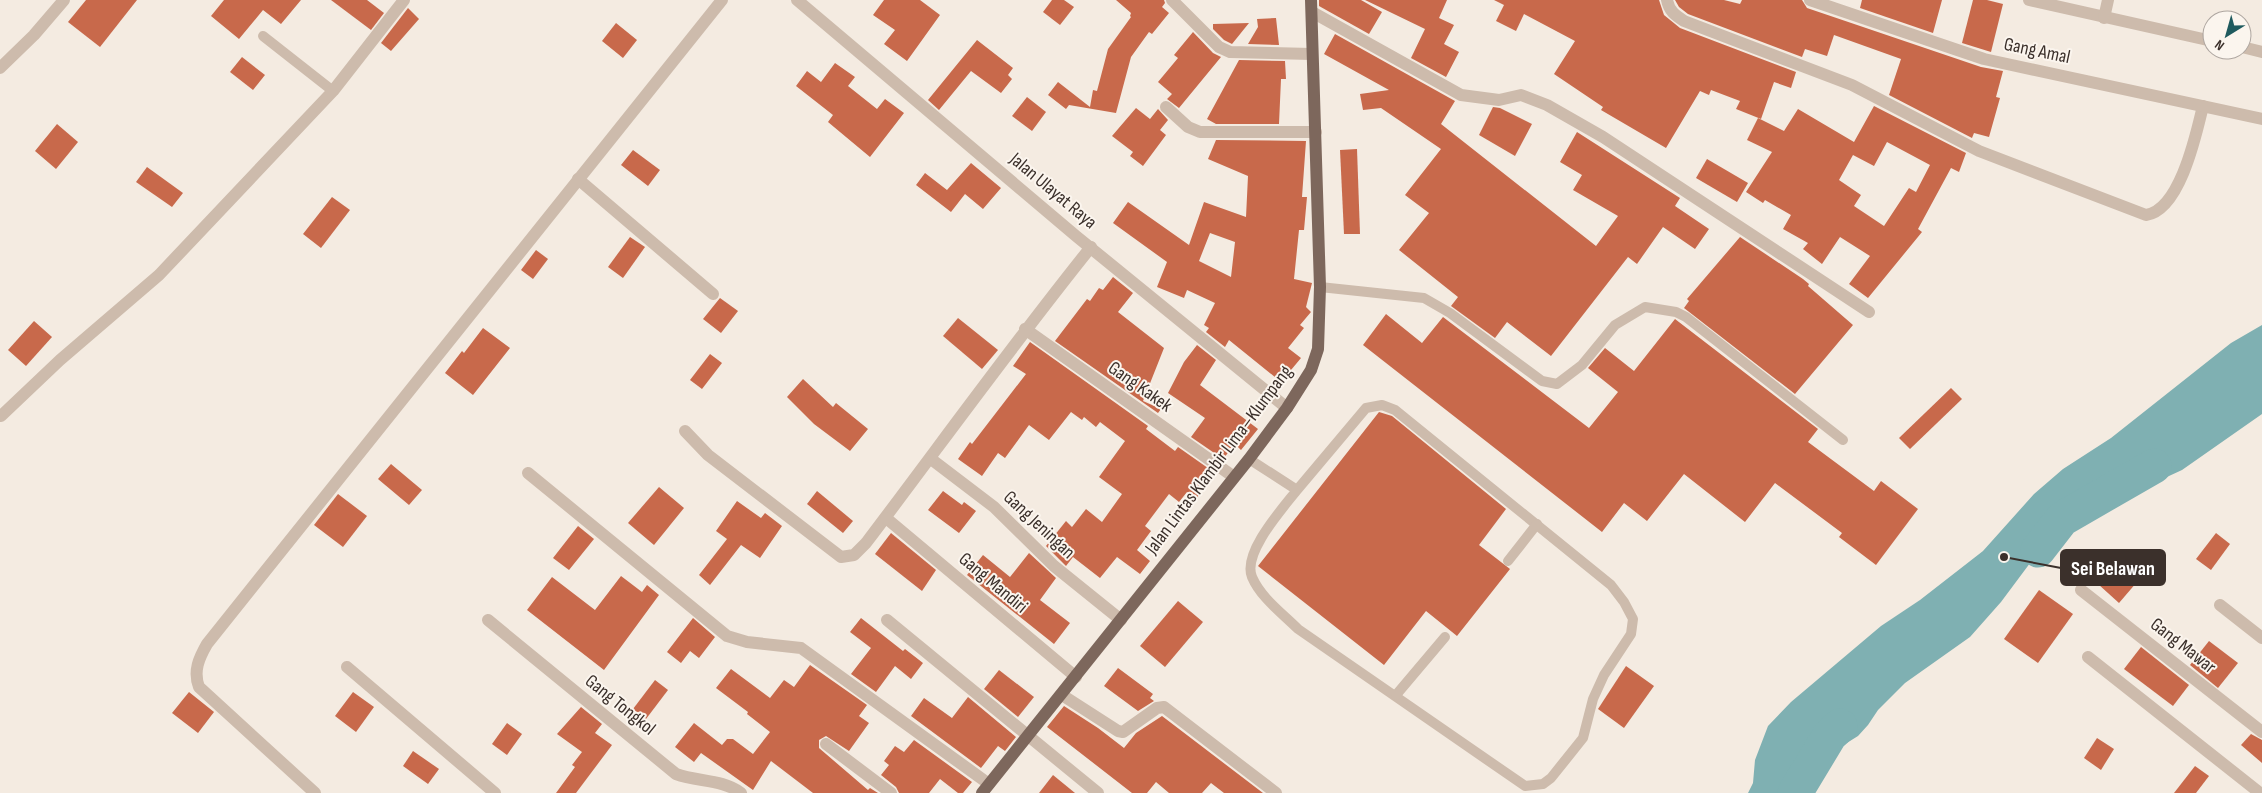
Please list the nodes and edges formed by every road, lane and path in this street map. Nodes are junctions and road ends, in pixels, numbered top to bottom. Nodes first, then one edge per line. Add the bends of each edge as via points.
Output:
1 (64, 0) edge
2 (404, 0) edge
3 (722, 0) edge
4 (797, 0) edge
5 (1172, 0) edge
6 (1667, 0) edge
7 (1810, 0) edge
8 (2029, 0) edge
9 (2108, 0) edge
10 (1312, 6) edge
11 (2104, 18) junction
12 (263, 36) dead end
13 (2202, 39) edge
14 (1312, 54) junction
15 (0, 68) edge
16 (333, 91) junction
17 (2203, 106) junction
18 (1166, 107) dead end
19 (2262, 119) edge
20 (1316, 132) junction
21 (578, 179) junction
22 (1091, 248) junction
23 (1320, 287) junction
24 (713, 294) dead end
25 (1869, 312) dead end
26 (1025, 329) junction
27 (1287, 408) junction
28 (1, 416) edge
29 (685, 431) dead end
30 (1843, 440) dead end
31 (931, 459) junction
32 (1249, 459) junction
33 (528, 473) dead end
34 (1234, 476) junction
35 (1297, 490) junction
36 (886, 518) junction
37 (1537, 524) junction
38 (1508, 561) dead end
39 (2081, 590) dead end
40 (2220, 605) dead end
41 (488, 620) dead end
42 (887, 620) dead end
43 (1121, 620) junction
44 (1445, 637) dead end
45 (2262, 638) edge
46 (2088, 657) dead end
47 (347, 667) dead end
48 (1076, 677) junction
49 (1062, 695) junction
50 (1396, 695) junction
51 (2262, 732) edge
52 (1030, 736) junction
53 (826, 744) dead end
54 (985, 789) edge
55 (315, 793) edge
56 (495, 793) edge
57 (741, 793) edge
58 (891, 793) edge
59 (1098, 793) edge
60 (1276, 793) edge
61 (2260, 793) edge

1 - 15 street
2 - 16 street
3 - 21 street
4 - 22 street, Jalan Ulayat Raya
5 - 14 street via 1219,47 1230,52
6 - 17 street via 1668,7 1684,21 1852,85 1979,152 2146,215 2162,209 2189,162
7 - 17 street, Gang Amal via 1984,59
8 - 11 street
9 - 11 street
10 - 14 main road, Jalan Lintas Klambir Lima–Klumpang
10 - 25 street via 1461,95 1499,100 1522,95 1547,105 1603,137
11 - 13 street
12 - 16 lane
14 - 20 main road, Jalan Lintas Klambir Lima–Klumpang
16 - 28 street via 159,275
17 - 19 street, Gang Amal
18 - 20 street via 1188,127 1200,132
20 - 23 main road, Jalan Lintas Klambir Lima–Klumpang
21 - 24 street
21 - 55 street via 199,658 196,678 199,687
22 - 26 street
22 - 27 street, Jalan Ulayat Raya
23 - 27 main road, Jalan Lintas Klambir Lima–Klumpang via 1318,349 1311,370
23 - 30 lane via 1424,298 1450,313 1542,381 1557,384 1582,365 1615,325 1645,307 1676,312
26 - 31 street
26 - 34 street, Gang Kakek
27 - 32 main road, Jalan Lintas Klambir Lima–Klumpang
29 - 36 street via 708,455 841,558 854,555
31 - 36 street
31 - 43 street, Gang Jeningan via 994,507 1054,566
32 - 34 main road, Jalan Lintas Klambir Lima–Klumpang
32 - 35 lane
33 - 54 street via 727,636 747,642 801,648
34 - 43 main road, Jalan Lintas Klambir Lima–Klumpang
35 - 37 lane via 1366,408 1382,405 1395,410
35 - 50 lane via 1268,528 1250,560 1251,576 1266,598 1298,629
36 - 48 street, Gang Mandiri
37 - 38 lane
37 - 50 lane via 1611,585 1633,619 1631,634 1604,675 1593,699 1583,738 1551,778 1543,784 1525,786
39 - 51 street, Gang Mawar
40 - 45 street
41 - 57 street, Gang Tongkol via 676,774 691,780 730,784
42 - 52 street
43 - 48 main road, Jalan Lintas Klambir Lima–Klumpang
44 - 50 lane
46 - 61 street
47 - 56 street
48 - 49 main road, Jalan Lintas Klambir Lima–Klumpang
49 - 52 main road, Jalan Lintas Klambir Lima–Klumpang
49 - 60 street via 1123,732 1164,706
52 - 54 main road, Jalan Lintas Klambir Lima–Klumpang
52 - 59 street
53 - 58 street

